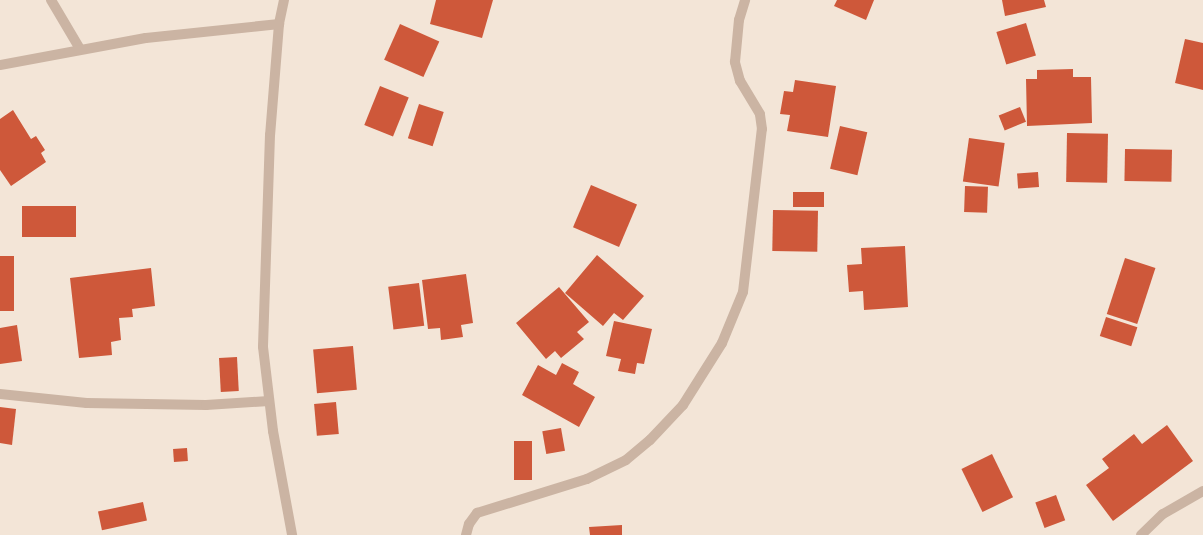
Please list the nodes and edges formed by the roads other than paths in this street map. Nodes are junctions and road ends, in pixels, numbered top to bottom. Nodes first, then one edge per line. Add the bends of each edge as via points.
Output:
1 (52, 0) edge
2 (284, 0) edge
3 (745, 0) edge
4 (279, 24) junction
5 (80, 49) junction
6 (0, 65) edge
7 (0, 394) edge
8 (269, 401) junction
9 (1203, 491) edge
10 (292, 535) edge
11 (466, 535) edge
12 (1141, 535) edge

1 - 5 street
2 - 4 street
3 - 11 street via 739,20 735,62 740,82 760,114 762,129 743,292 722,343 683,405 650,440 626,460 587,479 477,513 469,524
4 - 5 street via 146,38
4 - 8 street via 265,255 263,347
5 - 6 street
7 - 8 street via 111,404 206,405
8 - 10 street
9 - 12 street via 1163,514

